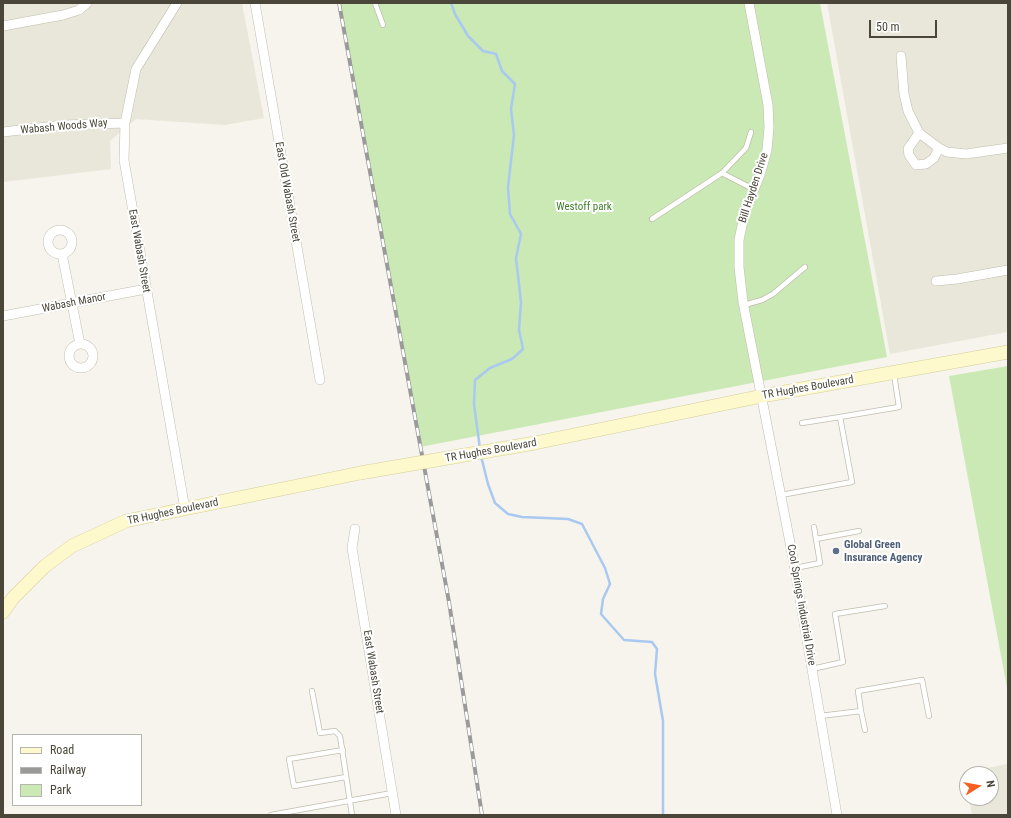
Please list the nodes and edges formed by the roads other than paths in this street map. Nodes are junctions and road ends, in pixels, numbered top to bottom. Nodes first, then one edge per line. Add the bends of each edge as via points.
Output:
1 (87, 3) edge
2 (177, 3) edge
3 (254, 3) edge
4 (375, 3) edge
5 (749, 3) edge
6 (383, 25) dead end
7 (3, 26) edge
8 (901, 56) dead end
9 (125, 123) junction
10 (3, 132) edge
11 (751, 132) dead end
12 (919, 133) junction
13 (939, 148) junction
14 (1008, 148) edge
15 (722, 173) junction
16 (753, 189) junction
17 (652, 218) dead end
18 (62, 254) dead end
19 (805, 267) dead end
20 (1008, 270) edge
21 (936, 281) dead end
22 (146, 289) junction
23 (71, 303) junction
24 (744, 305) junction
25 (3, 316) edge
26 (80, 344) dead end
27 (1008, 352) edge
28 (893, 372) junction
29 (320, 380) dead end
30 (762, 396) junction
31 (840, 417) junction
32 (802, 423) dead end
33 (781, 495) junction
34 (185, 509) junction
35 (814, 527) dead end
36 (355, 529) dead end
37 (859, 531) dead end
38 (816, 539) junction
39 (795, 568) junction
40 (886, 606) dead end
41 (3, 612) edge
42 (812, 669) junction
43 (312, 691) dead end
44 (861, 710) junction
45 (820, 716) junction
46 (929, 716) dead end
47 (865, 730) dead end
48 (343, 750) junction
49 (346, 777) junction
50 (392, 793) junction
51 (350, 801) junction
52 (271, 815) edge
53 (352, 815) edge
54 (396, 815) edge
55 (838, 815) edge

1 - 7 street via 78,10 63,15
2 - 9 street, East Wabash Street via 136,68
3 - 29 street, East Old Wabash Street
4 - 6 lane
5 - 16 street, Bill Hayden Drive via 768,105 769,127 767,150
8 - 12 street via 906,106
9 - 10 street, Wabash Woods Way via 64,125
9 - 22 street, East Wabash Street via 124,160
11 - 15 lane via 746,148
12 - 13 street
12 - 13 street via 908,149 916,165 926,164 934,158
13 - 14 street via 947,152 966,154
15 - 16 lane
15 - 17 lane
16 - 24 street, Bill Hayden Drive via 739,240 739,267
18 - 23 street
19 - 24 lane via 773,294
20 - 21 street
22 - 23 street, Wabash Manor
22 - 34 street, East Wabash Street
23 - 25 street, Wabash Manor
23 - 26 street
24 - 30 street, Bill Hayden Drive
27 - 28 main road, TR Hughes Boulevard
28 - 30 main road, TR Hughes Boulevard
28 - 31 lane via 899,407
30 - 33 street, Cool Springs Industrial Drive
30 - 34 main road, TR Hughes Boulevard, bridge via 535,443 360,473
31 - 32 lane
31 - 33 lane via 852,482
33 - 39 street, Cool Springs Industrial Drive
34 - 41 main road, TR Hughes Boulevard via 126,521 72,546 44,566
35 - 38 lane
36 - 50 street, East Wabash Street via 352,548
37 - 38 lane
38 - 39 lane via 820,563
39 - 42 street, Cool Springs Industrial Drive
40 - 42 lane via 835,614 842,662
42 - 45 street, Cool Springs Industrial Drive
43 - 48 lane via 320,733 338,733
44 - 45 lane
44 - 46 lane via 858,691 922,680
44 - 47 lane
45 - 55 street, Cool Springs Industrial Drive
48 - 49 lane
48 - 49 lane via 289,760 294,786
49 - 51 lane
50 - 51 lane
50 - 54 street, East Wabash Street
51 - 52 lane
51 - 53 lane

